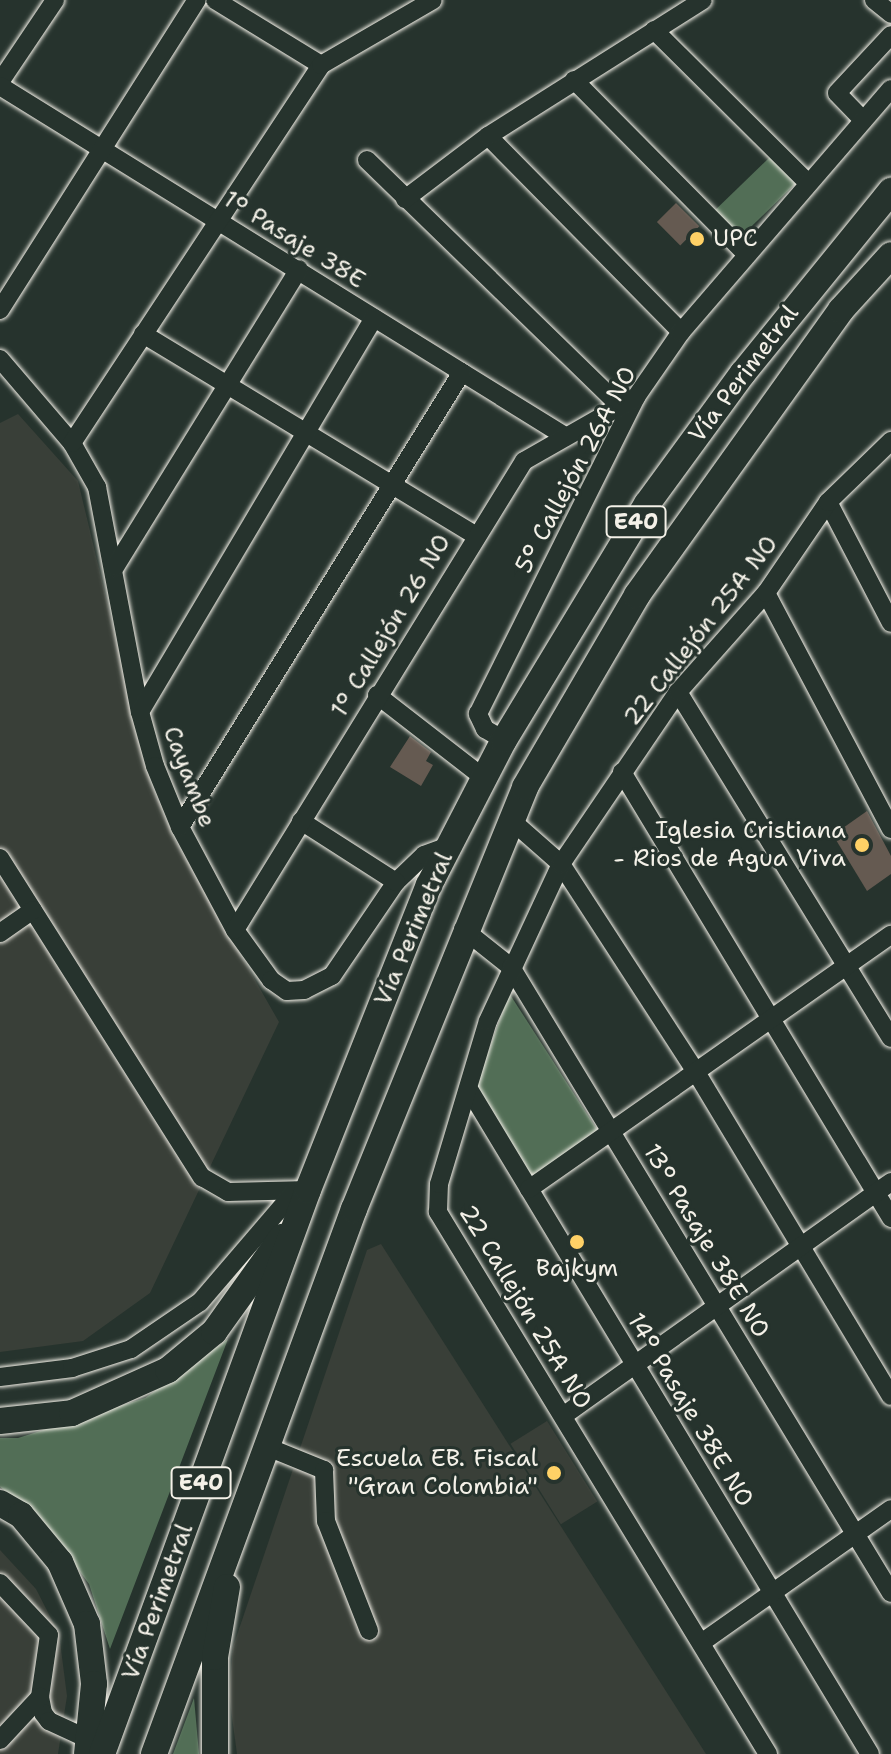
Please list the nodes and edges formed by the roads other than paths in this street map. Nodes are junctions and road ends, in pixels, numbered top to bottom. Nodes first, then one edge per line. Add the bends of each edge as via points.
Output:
1 (55, 0) edge
2 (197, 0) edge
3 (433, 0) edge
4 (703, 0) edge
5 (874, 0) edge
6 (227, 3) edge
7 (891, 14) edge
8 (654, 30) junction
9 (891, 35) edge
10 (321, 65) junction
11 (574, 80) junction
12 (0, 84) edge
13 (891, 89) edge
14 (863, 120) junction
15 (488, 136) junction
16 (102, 149) junction
17 (367, 160) dead end
18 (808, 183) junction
19 (891, 191) edge
20 (405, 199) junction
21 (218, 221) junction
22 (747, 255) junction
23 (891, 255) edge
24 (299, 269) junction
25 (0, 310) edge
26 (374, 318) junction
27 (681, 332) junction
28 (143, 334) junction
29 (0, 359) edge
30 (462, 372) junction
31 (224, 384) junction
32 (628, 401) junction
33 (306, 433) junction
34 (563, 435) junction
35 (891, 441) edge
36 (72, 443) junction
37 (392, 485) junction
38 (828, 502) junction
39 (475, 535) junction
40 (115, 567) junction
41 (766, 593) junction
42 (891, 623) edge
43 (678, 692) junction
44 (377, 695) junction
45 (140, 712) junction
46 (504, 740) junction
47 (622, 772) junction
48 (484, 778) junction
49 (511, 820) junction
50 (301, 821) junction
51 (180, 827) junction
52 (891, 829) edge
53 (449, 846) junction
54 (0, 858) edge
55 (561, 864) junction
56 (396, 882) junction
57 (33, 910) junction
58 (463, 929) junction
59 (235, 930) junction
60 (0, 933) edge
61 (891, 935) edge
62 (847, 966) junction
63 (511, 967) junction
64 (770, 1019) junction
65 (891, 1038) edge
66 (696, 1072) junction
67 (470, 1091) junction
68 (611, 1131) junction
69 (883, 1188) edge
70 (529, 1189) junction
71 (301, 1197) junction
72 (891, 1218) edge
73 (801, 1246) junction
74 (717, 1307) junction
75 (635, 1365) junction
76 (0, 1377) edge
77 (891, 1396) edge
78 (563, 1416) junction
79 (0, 1421) edge
80 (265, 1446) junction
81 (0, 1503) edge
82 (242, 1509) junction
83 (891, 1509) edge
84 (855, 1534) junction
85 (0, 1583) edge
86 (772, 1593) junction
87 (891, 1593) edge
88 (369, 1631) dead end
89 (701, 1643) junction
90 (40, 1697) junction
91 (0, 1740) edge
92 (93, 1749) edge
93 (154, 1754) edge
94 (215, 1754) edge
95 (768, 1754) edge
96 (870, 1754) edge

1 - 12 street
2 - 16 street
3 - 10 street
4 - 8 street
5 - 7 street
6 - 10 street
8 - 11 street
8 - 18 street
9 - 14 street via 837,93
10 - 21 street
11 - 15 street
11 - 22 street
12 - 16 street, 1° Pasaje 38E
13 - 14 street, 5° Callejón 26A NO
14 - 18 street, 5° Callejón 26A NO
15 - 20 street
15 - 27 street
16 - 21 street, 1° Pasaje 38E
16 - 25 street
17 - 20 street
18 - 22 street, 5° Callejón 26A NO
19 - 46 highway, Vía Perimetral / E40 via 752,361 647,504
20 - 32 street
21 - 24 street, 1° Pasaje 38E
21 - 28 street
22 - 27 street, 5° Callejón 26A NO
23 - 49 highway, Vía Perimetral / E40 via 841,310 637,595
24 - 26 street, 1° Pasaje 38E
24 - 31 street
26 - 30 street, 1° Pasaje 38E
26 - 33 street
27 - 32 street, 5° Callejón 26A NO
28 - 31 street
28 - 36 street
29 - 36 street, Cayambe
30 - 34 street, 1° Pasaje 38E
30 - 37 street
31 - 33 street
31 - 40 street
32 - 34 street, 1° Callejón 26 NO
32 - 46 street, 5° Callejón 26A NO via 478,714 485,729
33 - 37 street
33 - 45 street
34 - 39 street, 1° Callejón 26 NO via 524,461
35 - 38 street, 22 Callejón 25A NO
36 - 40 street, Cayambe via 97,487
37 - 39 street
37 - 51 street
38 - 41 street, 22 Callejón 25A NO
38 - 42 street
39 - 44 street, 1° Callejón 26 NO
40 - 45 street, Cayambe
41 - 43 street, 22 Callejón 25A NO
41 - 52 street
43 - 47 street, 22 Callejón 25A NO
43 - 62 street
44 - 48 street
44 - 50 street, 1° Callejón 26 NO
45 - 51 street, Cayambe
46 - 48 highway, Vía Perimetral / E40
47 - 55 street, 22 Callejón 25A NO
47 - 64 street
48 - 53 highway, Vía Perimetral / E40
49 - 55 street
49 - 58 highway, Vía Perimetral / E40
50 - 56 street
50 - 59 street, 1° Callejón 26 NO
51 - 59 street, Cayambe
53 - 56 street, Cayambe via 424,855
53 - 71 highway, Vía Perimetral / E40
54 - 57 street
55 - 63 street, 22 Callejón 25A NO
55 - 66 street
56 - 59 street, Cayambe via 332,976 304,990 287,991 271,980
57 - 60 street
57 - 71 street via 202,1177 228,1192
58 - 63 street, 13° Pasaje 38E NO
58 - 80 highway, Vía Perimetral / E40
61 - 62 street
62 - 64 street
62 - 65 street
63 - 67 street, 22 Callejón 25A NO via 488,1021
63 - 68 street, 13° Pasaje 38E NO
64 - 66 street
64 - 69 street
66 - 68 street
66 - 73 street
67 - 70 street, 14° Pasaje 38E NO
67 - 78 street, 22 Callejón 25A NO via 445,1156 438,1212
68 - 70 street
68 - 74 street, 13° Pasaje 38E NO
69 - 72 street
69 - 73 street
70 - 75 street, 14° Pasaje 38E NO
71 - 76 street via 200,1302 131,1349 72,1368
71 - 79 highway via 214,1332 168,1370 72,1413
71 - 92 highway, Vía Perimetral / E40
73 - 74 street
73 - 77 street
74 - 75 street
74 - 84 street, 13° Pasaje 38E NO
75 - 78 street
75 - 86 street, 14° Pasaje 38E NO
78 - 89 street, 22 Callejón 25A NO
80 - 82 highway, Vía Perimetral / E40
80 - 88 street via 324,1470 326,1521
81 - 92 highway via 21,1515 60,1562 87,1624 94,1684
82 - 93 highway, Vía Perimetral / E40
82 - 94 highway via 215,1657
83 - 84 street
84 - 86 street
84 - 87 street, 13° Pasaje 38E NO
85 - 90 street via 49,1635
86 - 89 street
86 - 96 street, 14° Pasaje 38E NO
89 - 95 street, 22 Callejón 25A NO
90 - 91 street
90 - 92 street via 49,1721

